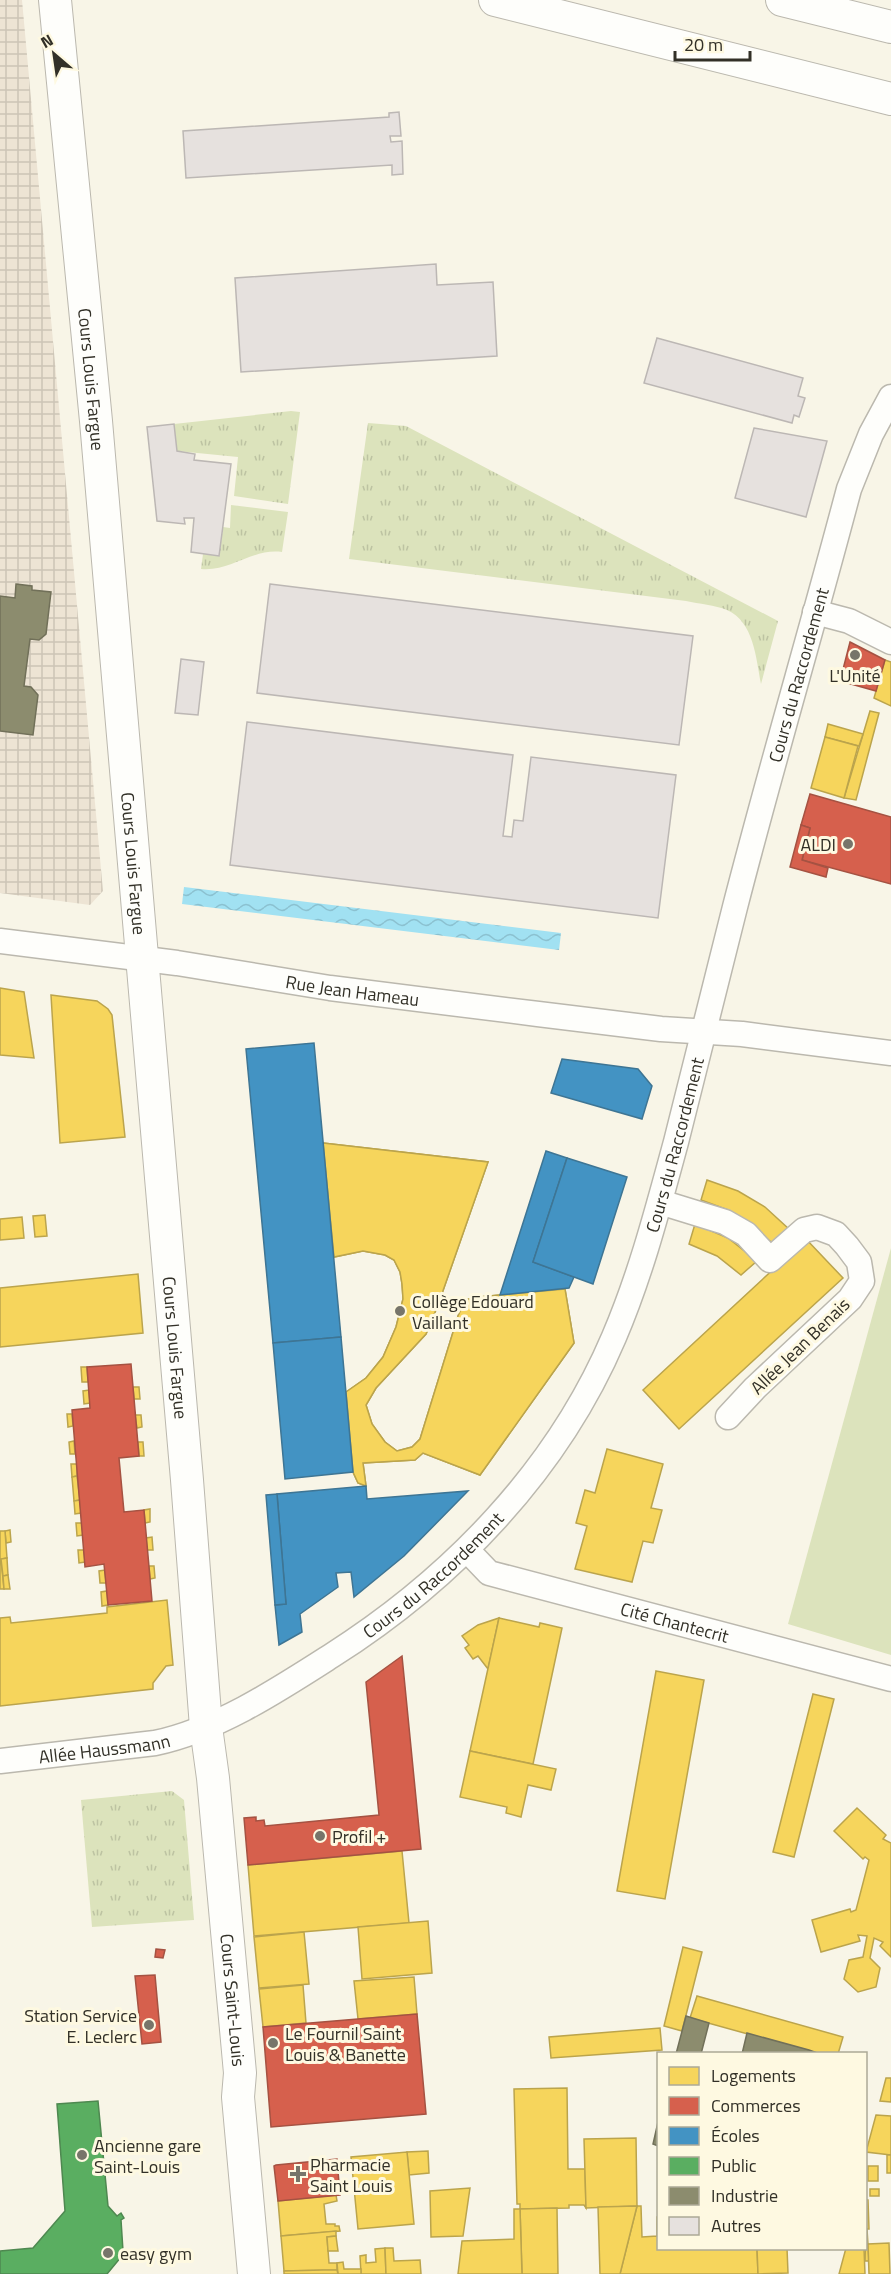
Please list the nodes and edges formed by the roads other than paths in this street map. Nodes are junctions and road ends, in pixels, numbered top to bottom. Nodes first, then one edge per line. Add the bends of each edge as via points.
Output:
1 (55, 0) edge
2 (495, 0) edge
3 (782, 0) edge
4 (891, 27) edge
5 (891, 99) edge
6 (891, 397) edge
7 (816, 612) junction
8 (891, 642) edge
9 (0, 941) edge
10 (142, 959) junction
11 (704, 1033) junction
12 (891, 1053) edge
13 (660, 1202) junction
14 (728, 1418) dead end
15 (467, 1550) junction
16 (891, 1679) edge
17 (206, 1727) junction
18 (0, 1761) edge
19 (254, 2274) edge

1 - 10 main road, Cours Louis Fargue
2 - 5 main road
3 - 4 main road
6 - 7 street, Cours du Raccordement via 858,463
7 - 8 street via 840,618
7 - 11 street, Cours du Raccordement
9 - 10 street, Rue Jean Hameau
10 - 11 street, Rue Jean Hameau via 330,988
10 - 17 main road, Cours Louis Fargue
11 - 12 street, Rue Jean Hameau via 742,1034
11 - 13 street, Cours du Raccordement
13 - 14 street, Allée Jean Benais via 726,1222 746,1234 770,1260 804,1230 817,1227 836,1234 859,1262 862,1281 850,1299
13 - 15 street, Cours du Raccordement via 613,1339 579,1406 536,1472
15 - 16 street, Cité Chantecrit via 489,1573
15 - 17 street, Cours du Raccordement via 368,1632 298,1677
17 - 18 street, Allée Haussmann via 155,1743
17 - 19 main road, Cours Saint-Louis via 240,2073 238,2097

